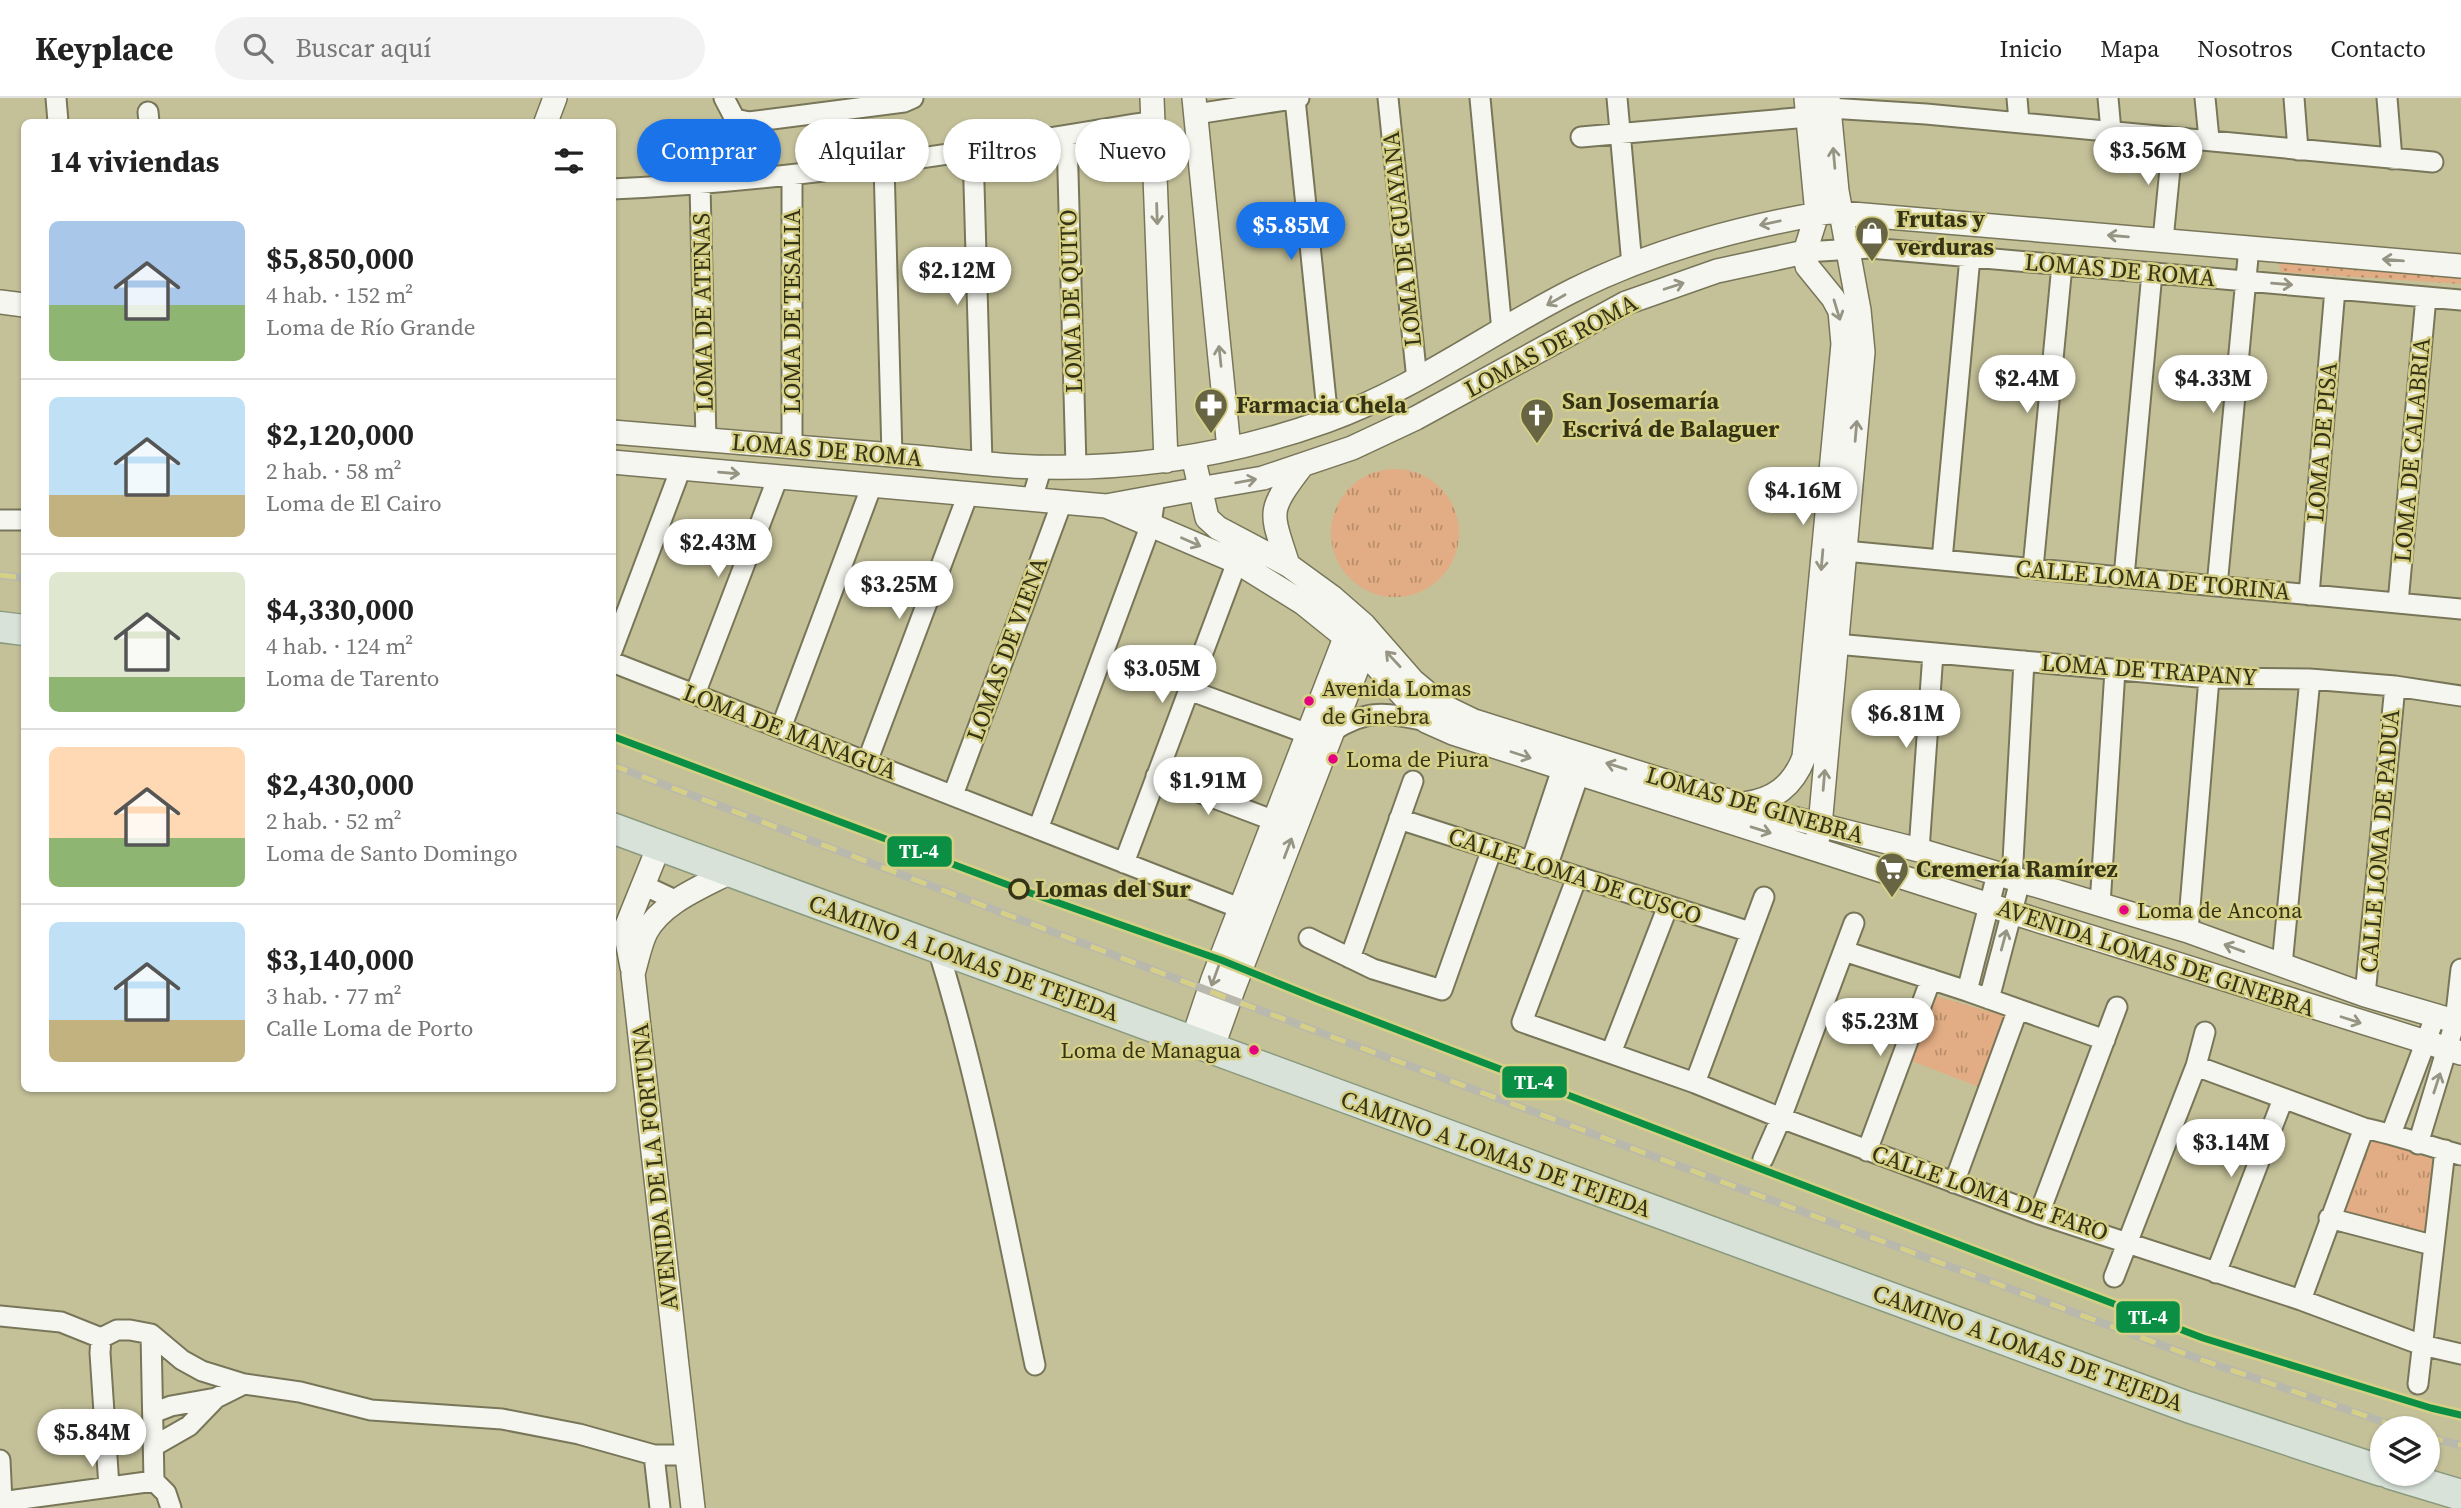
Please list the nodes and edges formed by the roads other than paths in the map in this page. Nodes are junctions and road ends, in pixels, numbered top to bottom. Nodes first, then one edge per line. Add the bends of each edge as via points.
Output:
1 (56, 98) edge
2 (555, 98) edge
3 (724, 98) edge
4 (1152, 98) edge
5 (1297, 98) edge
6 (1388, 98) edge
7 (1480, 98) edge
8 (1617, 98) edge
9 (2017, 98) edge
10 (2108, 98) edge
11 (2205, 98) edge
12 (2294, 98) edge
13 (2387, 98) edge
14 (913, 99) edge
15 (1818, 105) edge
16 (820, 106) edge
17 (1195, 106) edge
18 (1925, 106) edge
19 (58, 119) edge
20 (546, 119) edge
21 (1153, 119) edge
22 (2019, 122) junction
23 (2111, 131) junction
24 (1620, 133) junction
25 (1075, 134) edge
26 (1067, 135) junction
27 (1061, 136) edge
28 (1581, 137) dead end
29 (2173, 138) junction
30 (2209, 139) junction
31 (2298, 150) junction
32 (2392, 159) junction
33 (2433, 162) dead end
34 (792, 176) junction
35 (795, 176) edge
36 (884, 182) edge
37 (974, 182) edge
38 (1155, 182) edge
39 (700, 185) junction
40 (616, 188) edge
41 (1841, 212) junction
42 (1817, 214) junction
43 (2164, 240) junction
44 (2249, 247) junction
45 (1848, 250) junction
46 (1805, 252) junction
47 (1970, 257) junction
48 (1632, 265) junction
49 (2062, 265) junction
50 (2461, 266) edge
51 (2152, 273) junction
52 (2246, 281) junction
53 (2336, 289) junction
54 (2426, 297) junction
55 (2461, 300) edge
56 (0, 302) edge
57 (21, 305) edge
58 (1502, 331) junction
59 (1417, 380) junction
60 (1328, 420) junction
61 (616, 432) edge
62 (706, 440) junction
63 (792, 447) junction
64 (1229, 449) junction
65 (892, 455) junction
66 (1193, 456) junction
67 (1166, 461) junction
68 (616, 463) edge
69 (982, 463) junction
70 (1042, 466) junction
71 (1076, 466) junction
72 (1301, 467) junction
73 (681, 468) junction
74 (778, 477) junction
75 (873, 485) junction
76 (1199, 489) junction
77 (968, 494) junction
78 (1155, 497) junction
79 (1032, 499) junction
80 (1062, 502) junction
81 (1106, 506) junction
82 (0, 520) edge
83 (21, 520) edge
84 (1151, 524) junction
85 (1845, 551) junction
86 (1942, 560) junction
87 (1237, 562) junction
88 (1288, 565) junction
89 (2033, 568) junction
90 (2123, 577) junction
91 (2217, 586) junction
92 (2309, 595) junction
93 (2398, 603) junction
94 (2461, 609) edge
95 (0, 626) edge
96 (1350, 626) junction
97 (21, 630) edge
98 (616, 640) edge
99 (1368, 643) junction
100 (1836, 644) junction
101 (1933, 653) junction
102 (2024, 662) junction
103 (616, 664) edge
104 (2115, 670) junction
105 (2209, 678) junction
106 (2310, 679) junction
107 (2395, 687) junction
108 (1189, 690) junction
109 (695, 694) junction
110 (2461, 696) edge
111 (1426, 721) junction
112 (781, 728) junction
113 (1333, 731) junction
114 (1308, 734) junction
115 (867, 762) junction
116 (1571, 771) junction
117 (1156, 776) junction
118 (1413, 781) dead end
119 (953, 795) junction
120 (1741, 805) junction
121 (1399, 819) junction
122 (1275, 821) junction
123 (1038, 829) junction
124 (616, 830) edge
125 (1818, 837) junction
126 (659, 846) junction
127 (1492, 849) junction
128 (1919, 850) junction
129 (1124, 863) junction
130 (1539, 865) junction
131 (730, 872) junction
132 (1577, 877) junction
133 (2009, 878) junction
134 (643, 885) junction
135 (1260, 890) junction
136 (1764, 897) dead end
137 (677, 901) junction
138 (2100, 905) junction
139 (1668, 906) junction
140 (2000, 908) junction
141 (1242, 909) junction
142 (1854, 923) dead end
143 (2188, 931) junction
144 (1751, 932) junction
145 (1309, 938) dead end
146 (939, 949) junction
147 (1844, 951) junction
148 (1350, 958) junction
149 (2282, 965) junction
150 (2461, 969) edge
151 (634, 974) junction
152 (1931, 979) junction
153 (1967, 990) junction
154 (2365, 995) junction
155 (1989, 999) junction
156 (2117, 1007) dead end
157 (2018, 1009) junction
158 (2450, 1021) edge
159 (2205, 1032) dead end
160 (2105, 1040) junction
161 (2426, 1044) junction
162 (1202, 1045) junction
163 (2455, 1051) edge
164 (1611, 1053) junction
165 (2196, 1066) junction
166 (1695, 1083) junction
167 (2283, 1099) junction
168 (1782, 1118) junction
169 (2364, 1128) junction
170 (2392, 1134) junction
171 (2418, 1144) junction
172 (1867, 1151) junction
173 (2453, 1153) edge
174 (1763, 1159) dead end
175 (1954, 1182) junction
176 (2039, 1214) junction
177 (2329, 1218) junction
178 (2127, 1241) junction
179 (2432, 1245) junction
180 (2216, 1273) junction
181 (2114, 1277) dead end
182 (2301, 1300) junction
183 (0, 1317) edge
184 (151, 1334) junction
185 (101, 1338) junction
186 (2422, 1345) junction
187 (2461, 1354) edge
188 (1035, 1365) dead end
189 (244, 1384) junction
190 (2418, 1384) dead end
191 (216, 1398) junction
192 (153, 1413) junction
193 (154, 1446) junction
194 (653, 1455) junction
195 (686, 1455) junction
196 (0, 1460) edge
197 (2370, 1467) edge
198 (154, 1480) junction
199 (2431, 1486) edge
200 (109, 1487) junction
201 (2461, 1495) edge
202 (1, 1502) edge
203 (171, 1508) edge
204 (660, 1508) edge
205 (693, 1508) edge

1 - 19 street
2 - 20 street
3 - 16 street via 735,119 749,122
4 - 21 street
5 - 17 street
5 - 60 street
6 - 59 street, LOMA DE GUAYANA
7 - 58 street
8 - 24 street
9 - 22 street
10 - 23 street
11 - 30 street
12 - 31 street
13 - 32 street
14 - 16 street
15 - 18 street
15 - 24 street
41 -> 15 street
15 - 42 street
64 -> 17 street
18 - 22 street
22 - 23 street
23 - 29 street
24 - 28 street
24 - 48 street
25 - 26 street
26 - 27 street
26 - 71 street, LOMA DE QUITO
29 - 30 street
29 - 43 street
30 - 31 street
31 - 32 street
32 - 33 street
34 - 35 street
34 - 39 street
34 - 63 street, LOMA DE TESALIA
36 - 65 street
37 - 69 street
38 -> 67 street
39 - 40 street
39 - 62 street, LOMA DE ATENAS
41 - 42 street, LOMAS DE ROMA
43 -> 41 street, LOMAS DE ROMA
41 - 45 street
42 - 46 street
42 -> 48 street, LOMAS DE ROMA via 1725,233
43 - 44 street, LOMAS DE ROMA
50 -> 44 street, LOMAS DE ROMA
44 - 52 street
45 - 46 street, LOMAS DE ROMA
45 - 47 street, LOMAS DE ROMA
85 -> 45 street via 1863,352
72 -> 46 street, LOMAS DE ROMA via 1416,418 1626,303 1717,271
46 -> 120 street via 1811,273 1840,311 1843,344 1804,757 1794,777 1777,794
47 - 49 street, LOMAS DE ROMA
47 - 86 street
48 -> 58 street, LOMAS DE ROMA via 1573,290
49 - 51 street, LOMAS DE ROMA
49 - 89 street
51 - 52 street, LOMAS DE ROMA
51 - 90 street
52 -> 53 street, LOMAS DE ROMA
52 - 91 street
53 - 54 street, LOMAS DE ROMA
53 - 92 street, LOMA DE PISA
54 - 55 street, LOMAS DE ROMA
54 - 93 street, LOMA DE CALABRIA
56 - 57 street
58 - 59 street, LOMAS DE ROMA
59 - 60 street, LOMAS DE ROMA
60 - 64 street, LOMAS DE ROMA
61 - 62 street, LOMAS DE ROMA
62 - 63 street, LOMAS DE ROMA
63 - 65 street, LOMAS DE ROMA
64 - 66 street, LOMAS DE ROMA
65 - 69 street, LOMAS DE ROMA
66 - 67 street, LOMAS DE ROMA
66 - 76 street, LOMAS DE GINEBRA
67 - 71 street, LOMAS DE ROMA
68 - 73 street, LOMAS DE ROMA
69 - 70 street, LOMAS DE ROMA
70 - 71 street, LOMAS DE ROMA
70 - 79 street
76 -> 72 street, LOMAS DE ROMA
72 - 88 street via 1274,510
73 -> 74 street, LOMAS DE ROMA
73 - 98 street
74 - 75 street, LOMAS DE ROMA
74 - 109 street
75 - 77 street, LOMAS DE ROMA
75 - 112 street
76 - 78 street, LOMAS DE ROMA
76 - 88 street, LOMAS DE GINEBRA via 1206,518 1217,528
77 - 79 street, LOMAS DE ROMA
77 - 115 street
78 - 81 street, LOMAS DE ROMA
78 - 84 street
79 - 80 street, LOMAS DE ROMA
80 - 81 street, LOMAS DE ROMA
80 - 119 street, LOMAS DE VIENA
81 - 84 street
82 - 83 street
84 -> 87 street
84 - 123 street
85 - 86 street, CALLE LOMA DE TORINA
85 - 100 street
86 - 89 street, CALLE LOMA DE TORINA
87 - 96 street
87 - 108 street
88 - 96 street, LOMAS DE GINEBRA
89 - 90 street, CALLE LOMA DE TORINA
90 - 91 street, CALLE LOMA DE TORINA
91 - 92 street, CALLE LOMA DE TORINA
92 - 93 street, CALLE LOMA DE TORINA
93 - 94 street, CALLE LOMA DE TORINA
95 - 97 main road
96 - 99 street, LOMAS DE GINEBRA
96 - 114 street
99 - 111 street, AVENIDA LOMAS DE GINEBRA
99 - 113 street
120 -> 99 street, LOMAS DE GINEBRA via 1474,721 1443,706
100 - 101 street, LOMA DE TRAPANY
125 -> 100 street
101 - 102 street, LOMA DE TRAPANY
101 - 128 street
102 - 104 street, LOMA DE TRAPANY
102 - 133 street
103 - 109 street, LOMA DE MANAGUA
104 - 105 street, LOMA DE TRAPANY
104 - 138 street
105 - 106 street, LOMA DE TRAPANY
105 - 143 street
106 - 107 street, LOMA DE TRAPANY
106 - 149 street
107 - 110 street, LOMA DE TRAPANY
107 - 154 street, CALLE LOMA DE PADUA
108 - 114 street
108 - 117 street
109 - 112 street, LOMA DE MANAGUA
111 - 113 street via 1382,713 1348,721
111 -> 116 street, AVENIDA LOMAS DE GINEBRA
112 - 115 street, LOMA DE MANAGUA
135 -> 113 street
114 - 122 street
115 - 119 street, LOMA DE MANAGUA
116 -> 125 street, AVENIDA LOMAS DE GINEBRA
116 - 130 street
117 - 122 street
117 - 129 street
118 - 121 street
119 - 123 street, LOMA DE MANAGUA
120 - 125 street, LOMAS DE GINEBRA
121 - 127 street, CALLE LOMA DE CUSCO
121 - 148 street
122 - 135 street
123 - 129 street, LOMA DE MANAGUA
124 - 126 main road, CAMINO A LOMAS DE TEJEDA
125 - 128 street, LOMAS DE GINEBRA
125 - 140 street, AVENIDA LOMAS DE GINEBRA
126 - 131 main road, CAMINO A LOMAS DE TEJEDA
126 - 134 street
127 - 130 street, CALLE LOMA DE CUSCO
127 - 148 street via 1442,990
128 - 133 street, LOMAS DE GINEBRA
129 - 141 street, LOMA DE MANAGUA
130 - 132 street, CALLE LOMA DE CUSCO
131 - 137 street, AVENIDA DE LA FORTUNA
131 - 146 main road, CAMINO A LOMAS DE TEJEDA
132 - 139 street, CALLE LOMA DE CUSCO
132 - 164 street, CALLE LOMA DE FARO via 1522,1022
133 - 138 street, LOMAS DE GINEBRA
133 - 140 street
134 - 137 street
134 - 151 street via 625,930
135 - 141 street
135 - 162 street
136 - 144 street
137 - 151 street, AVENIDA DE LA FORTUNA via 647,931
138 - 143 street, LOMAS DE GINEBRA
139 - 144 street, CALLE LOMA DE CUSCO
139 - 164 street
140 - 153 street
155 -> 140 street
140 -> 161 street, AVENIDA LOMAS DE GINEBRA
141 -> 162 street via 1213,978
142 - 147 street
149 -> 143 street, LOMAS DE GINEBRA
144 - 166 street
145 - 148 street
146 - 162 main road, CAMINO A LOMAS DE TEJEDA
146 - 188 street via 980,1107
147 - 152 street
147 - 168 street
149 - 154 street, LOMAS DE GINEBRA
150 - 158 street
151 - 195 street, AVENIDA DE LA FORTUNA
152 - 153 street
152 - 172 street
153 - 155 street
154 - 158 street, LOMAS DE GINEBRA
155 - 157 street
156 - 160 street
157 - 160 street
157 - 175 street
158 - 161 street
158 - 163 street
159 - 165 street
160 - 176 street
161 - 163 street, AVENIDA LOMAS DE GINEBRA
161 - 170 street
162 - 197 main road, CAMINO A LOMAS DE TEJEDA via 2200,1411
171 -> 163 street
164 - 166 street, CALLE LOMA DE FARO
165 - 167 street
165 - 178 street
166 - 168 street, CALLE LOMA DE FARO
167 - 169 street
167 - 180 street
168 - 172 street, CALLE LOMA DE FARO
168 - 174 street
169 - 170 street
169 - 177 street
170 - 171 street
171 - 173 street
172 - 175 street, CALLE LOMA DE FARO
173 - 179 street
175 - 176 street, CALLE LOMA DE FARO
176 - 178 street, CALLE LOMA DE FARO
177 - 179 street
177 - 182 street
178 - 180 street, CALLE LOMA DE FARO
178 - 181 street
179 - 186 street
180 - 182 street, CALLE LOMA DE FARO
182 - 186 street, CALLE LOMA DE FARO
183 - 185 street via 61,1322
184 - 185 street via 117,1330
184 - 189 street via 202,1371
184 - 192 street
185 - 200 street
186 - 187 street, CALLE LOMA DE FARO
186 - 190 street
189 - 191 street
189 - 194 street via 371,1410 502,1419
191 - 192 street
191 - 193 street via 189,1426
192 - 193 street
193 - 198 street
194 - 195 street
194 - 204 street
195 - 205 street, AVENIDA DE LA FORTUNA
196 - 202 street
198 - 200 street
198 - 203 street via 166,1493
199 - 201 main road
200 - 202 street

